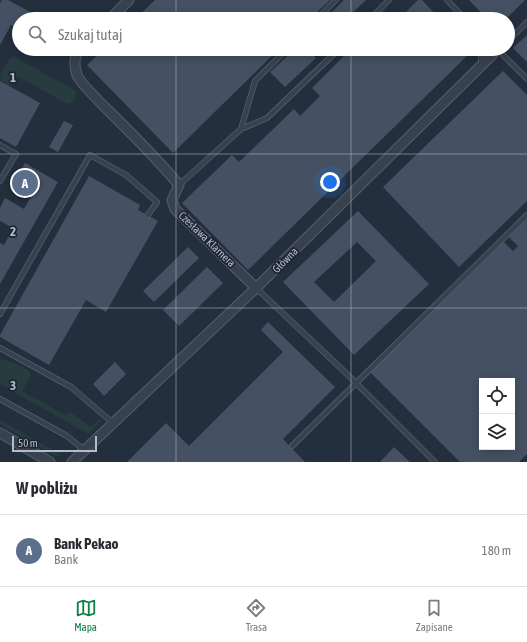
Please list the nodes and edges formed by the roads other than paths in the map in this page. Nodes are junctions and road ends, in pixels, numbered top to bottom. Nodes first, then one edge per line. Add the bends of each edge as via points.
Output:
1 (129, 0) edge
2 (336, 0) edge
3 (389, 0) edge
4 (447, 0) edge
5 (117, 12) edge
6 (324, 12) edge
7 (377, 12) edge
8 (458, 12) edge
9 (527, 22) edge
10 (515, 34) edge
11 (77, 56) edge
12 (280, 56) edge
13 (331, 56) edge
14 (481, 56) edge
15 (492, 56) edge
16 (502, 56) edge
17 (482, 65) junction
18 (527, 79) edge
19 (241, 129) junction
20 (0, 145) edge
21 (0, 181) edge
22 (179, 185) junction
23 (148, 215) dead end
24 (527, 215) edge
25 (256, 288) junction
26 (0, 314) edge
27 (0, 348) edge
28 (356, 383) junction
29 (0, 399) edge
30 (113, 423) junction
31 (0, 433) edge
32 (292, 446) dead end
33 (84, 450) junction
34 (50, 462) edge
35 (72, 462) edge
36 (435, 462) edge

1 - 5 street
2 - 6 lane
3 - 7 lane
4 - 8 lane
9 - 10 lane
11 - 22 street via 77,76
12 - 19 lane via 255,81
13 - 19 lane via 267,118
14 - 17 lane
15 - 17 street, Główna
16 - 18 lane
17 - 25 street, Główna
19 - 22 lane
20 - 21 lane via 16,154
22 - 25 street, Czesława Klarnera via 172,200 175,209
23 - 26 lane via 157,202 126,175 90,155
24 - 28 lane
25 - 28 lane, Czesława Klarnera
25 - 30 street, Główna
27 - 30 lane via 71,387
28 - 32 lane
28 - 36 lane, Czesława Klarnera
29 - 33 lane via 67,436
30 - 33 street, Główna
31 - 34 street
33 - 35 street, Główna

